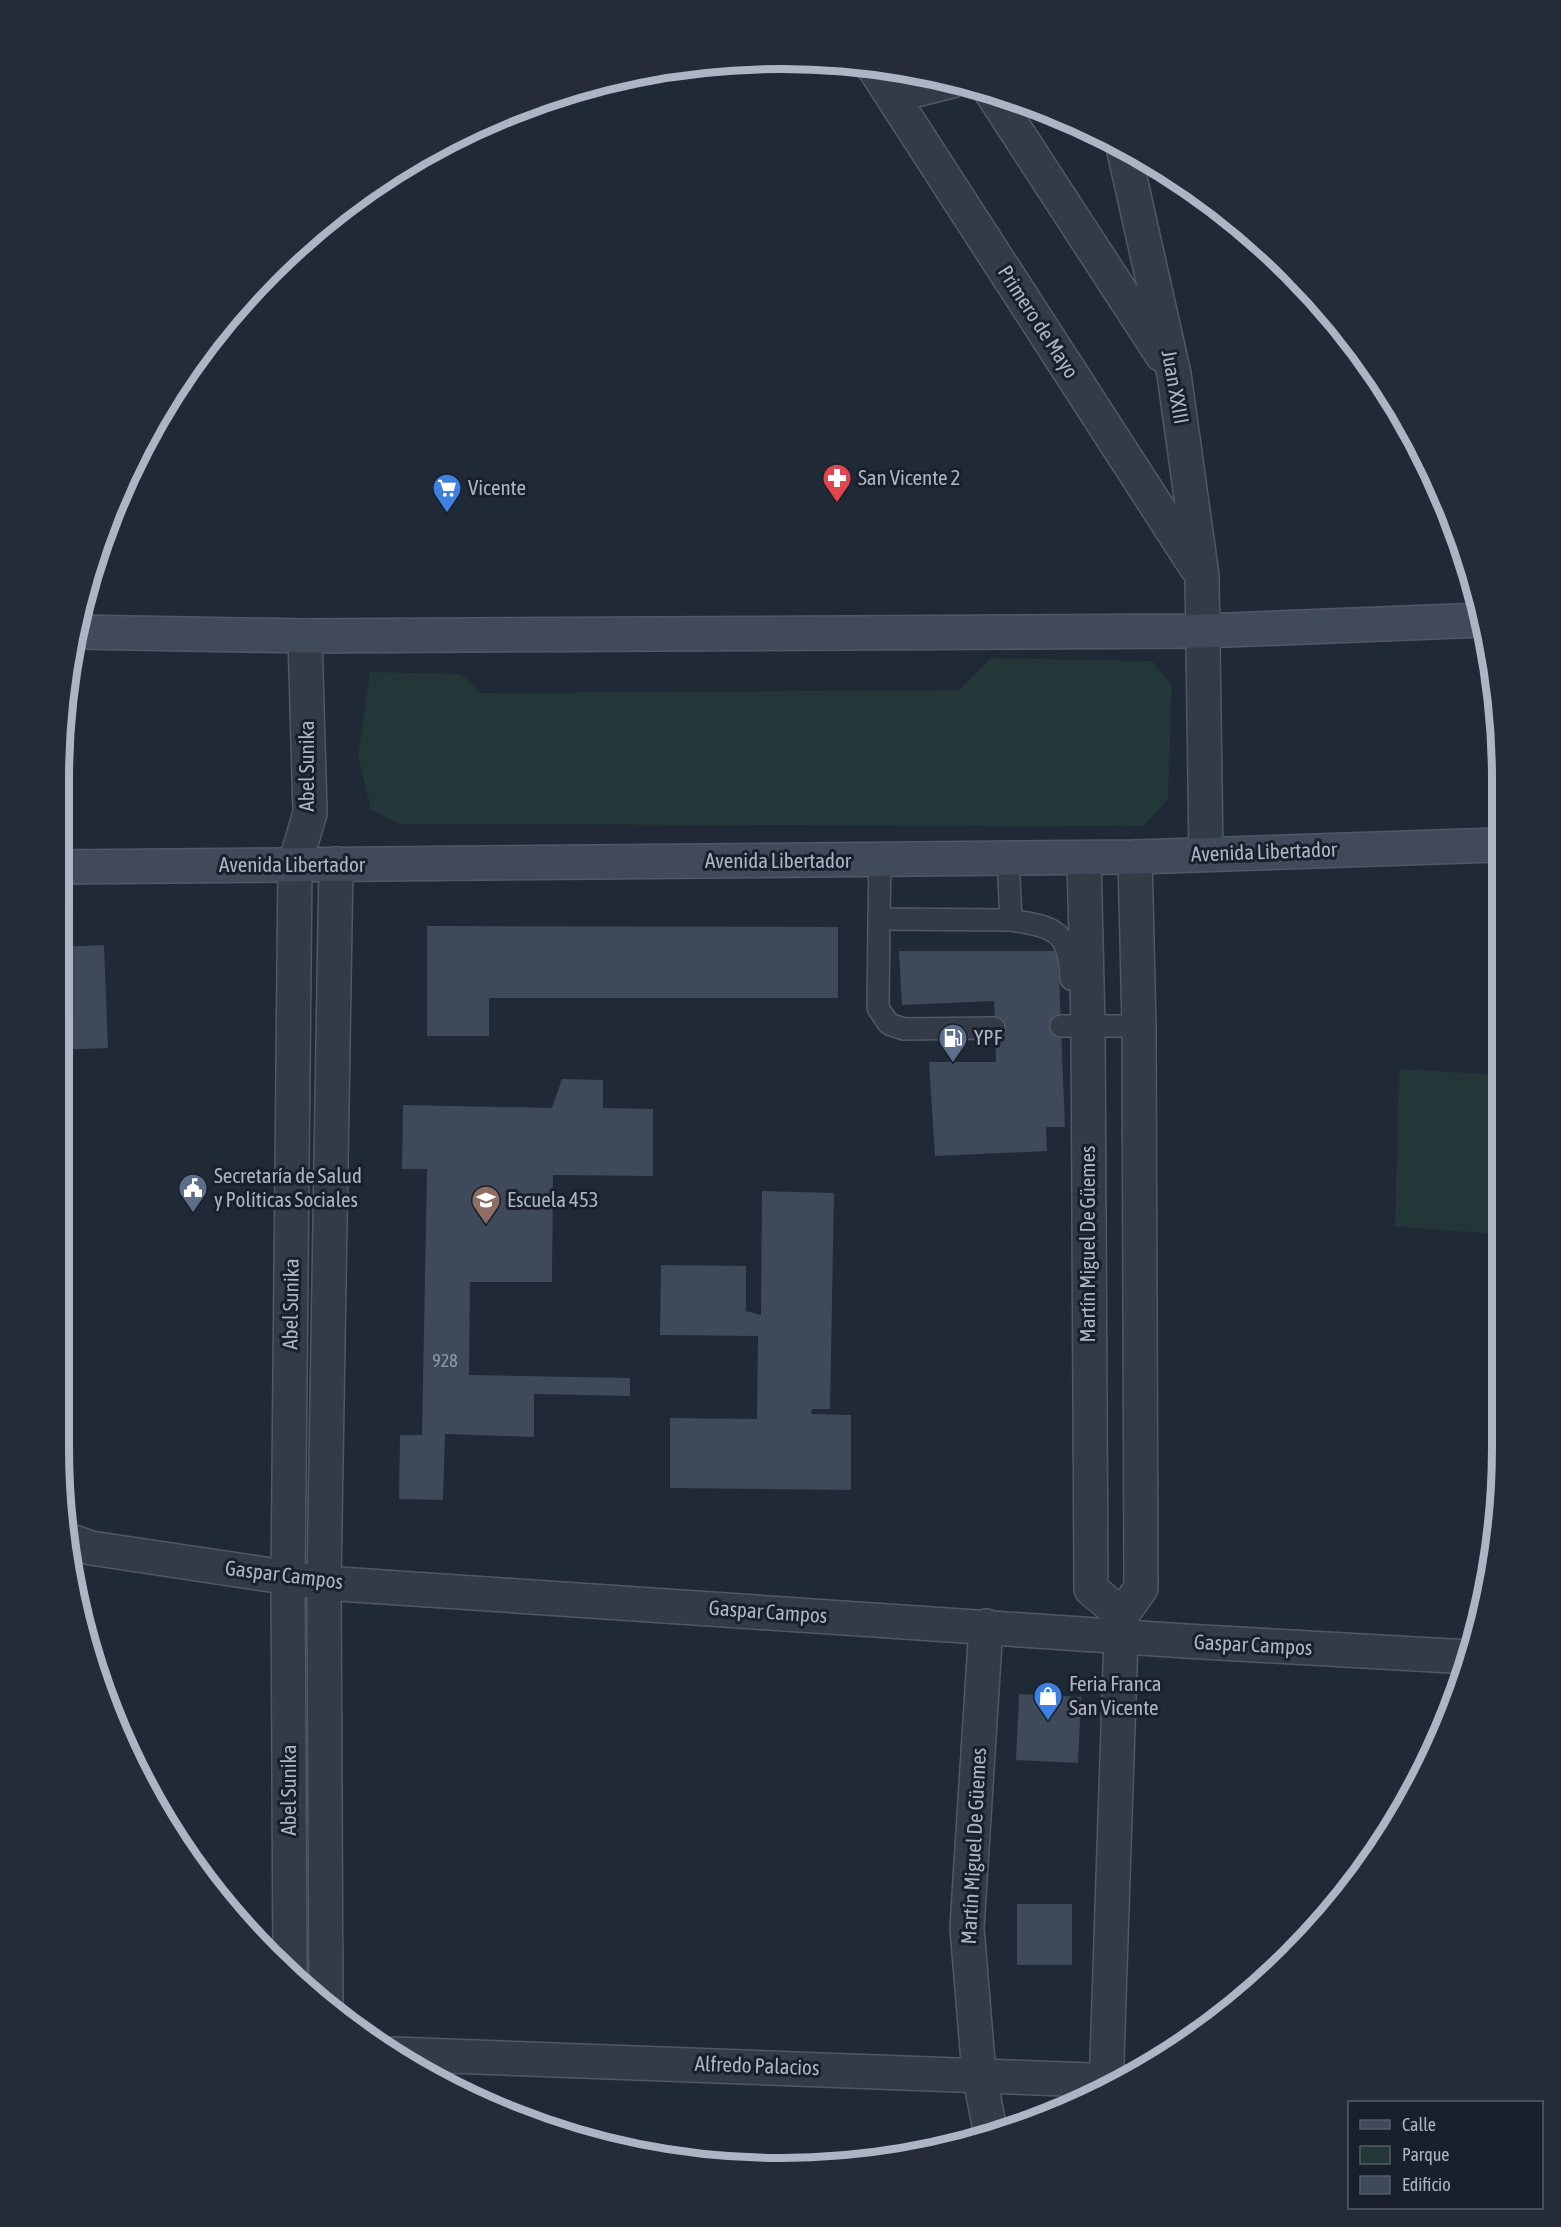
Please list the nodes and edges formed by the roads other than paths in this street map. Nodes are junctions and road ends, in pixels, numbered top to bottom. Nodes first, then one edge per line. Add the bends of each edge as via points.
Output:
1 (879, 76) edge
2 (932, 86) edge
3 (892, 96) junction
4 (999, 104) edge
5 (1126, 158) edge
6 (1174, 374) junction
7 (1202, 576) junction
8 (1473, 620) edge
9 (1203, 631) junction
10 (85, 632) edge
11 (305, 636) junction
12 (1492, 845) edge
13 (1206, 853) junction
14 (1135, 857) junction
15 (1008, 858) junction
16 (1084, 858) junction
17 (880, 861) junction
18 (295, 864) junction
19 (336, 864) junction
20 (69, 867) edge
21 (879, 919) junction
22 (1011, 920) junction
23 (1074, 1026) junction
24 (1139, 1026) junction
25 (994, 1028) dead end
26 (76, 1543) edge
27 (288, 1578) junction
28 (324, 1582) junction
29 (986, 1626) junction
30 (1121, 1626) junction
31 (1460, 1656) edge
32 (290, 1962) edge
33 (326, 1993) edge
34 (412, 2055) edge
35 (979, 2074) junction
36 (1110, 2077) edge
37 (1098, 2083) edge
38 (989, 2126) edge

1 - 3 street, Primero de Mayo
2 - 3 street
3 - 7 street, Primero de Mayo
4 - 6 street
5 - 6 street, Juan XXIII
6 - 7 street, Juan XXIII
7 - 9 street, Juan XXIII
8 - 9 main road
9 - 11 main road
9 - 13 street, Juan XXIII
10 - 11 main road
11 - 18 street, Abel Sunika via 310,813
12 - 13 main road, Avenida Libertador
13 - 14 main road, Avenida Libertador
14 - 16 main road, Avenida Libertador
14 - 24 street
15 - 16 main road, Avenida Libertador
15 - 17 main road, Avenida Libertador
15 - 22 lane
16 - 23 street, Martín Miguel De Güemes
17 - 19 main road, Avenida Libertador
17 - 21 lane
18 - 19 main road, Avenida Libertador
18 - 20 main road, Avenida Libertador
18 - 27 street, Abel Sunika
19 - 28 street, Abel Sunika
21 - 22 lane
21 - 25 lane via 878,1008 889,1024 904,1029
22 - 23 lane via 1042,925 1059,935 1070,952
23 - 24 lane
23 - 30 street, Martín Miguel De Güemes via 1091,1589
24 - 30 street via 1141,1588
26 - 27 street, Gaspar Campos
27 - 28 street, Gaspar Campos
27 - 32 street, Abel Sunika
28 - 29 street, Gaspar Campos
28 - 33 street, Abel Sunika
29 - 30 street, Gaspar Campos
29 - 35 street, Martín Miguel De Güemes via 967,1928
30 - 31 street, Gaspar Campos
30 - 36 street
34 - 35 street, Alfredo Palacios
35 - 37 street, Alfredo Palacios
35 - 38 street, Martín Miguel De Güemes

